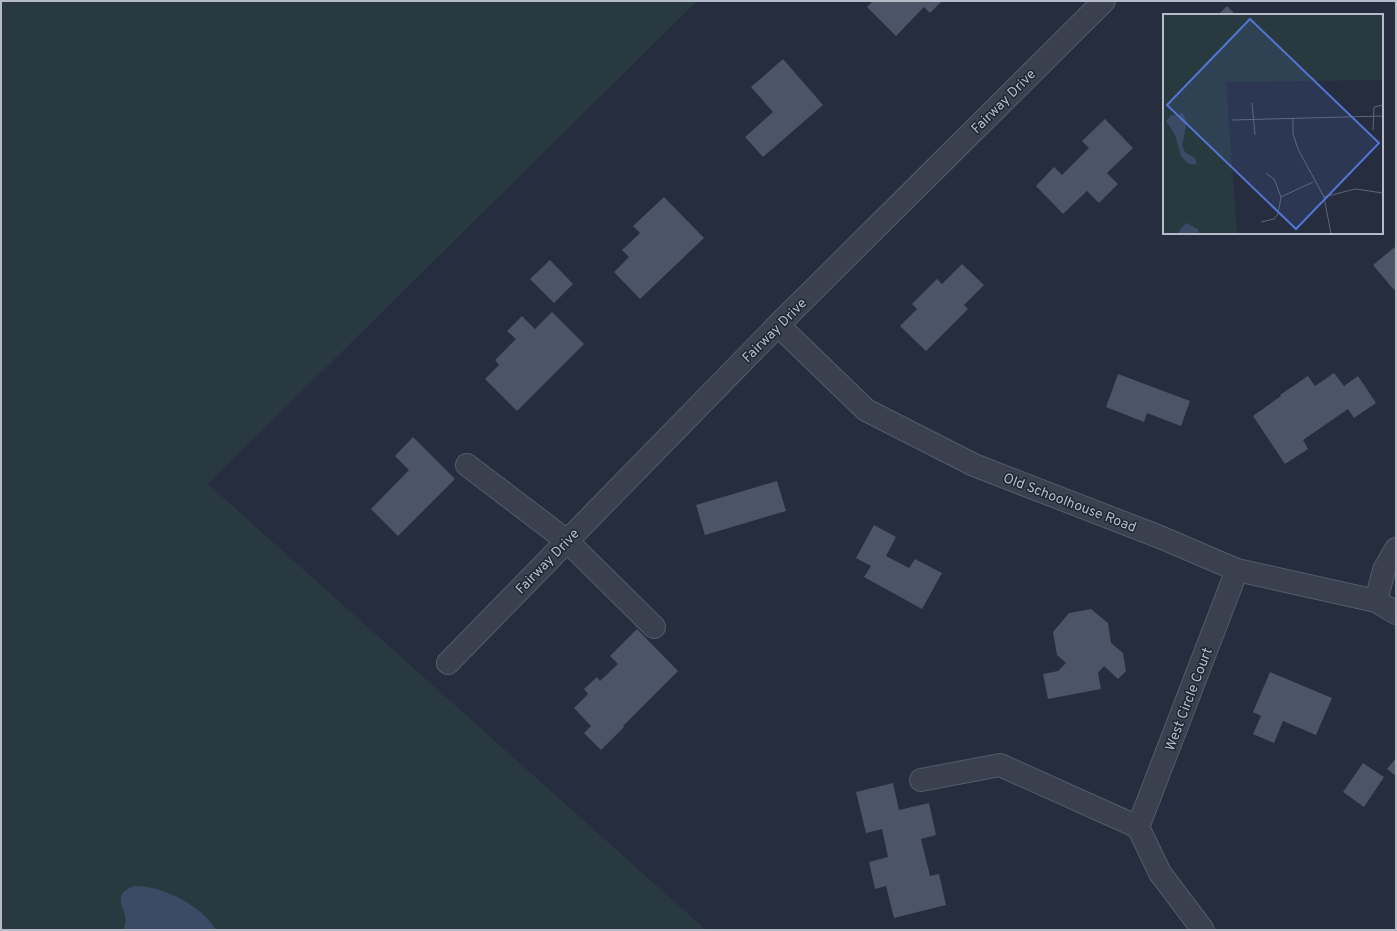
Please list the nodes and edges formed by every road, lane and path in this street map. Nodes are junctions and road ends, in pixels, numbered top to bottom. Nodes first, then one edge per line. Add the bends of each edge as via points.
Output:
1 (1104, 1) edge
2 (778, 325) junction
3 (467, 465) dead end
4 (567, 541) junction
5 (1396, 549) edge
6 (1237, 570) junction
7 (1376, 601) junction
8 (1396, 613) edge
9 (654, 627) dead end
10 (448, 663) dead end
11 (921, 780) dead end
12 (1138, 827) junction
13 (1203, 930) edge

1 - 2 street, Fairway Drive
2 - 4 street, Fairway Drive
2 - 6 street, Old Schoolhouse Road via 866,410 974,465 1160,537
3 - 4 street
4 - 9 street
4 - 10 street, Fairway Drive
5 - 7 street via 1384,570
6 - 7 street, Old Schoolhouse Road
6 - 12 street, West Circle Court
7 - 8 street, Old Schoolhouse Road
11 - 12 street via 1000,765
12 - 13 street via 1160,872

